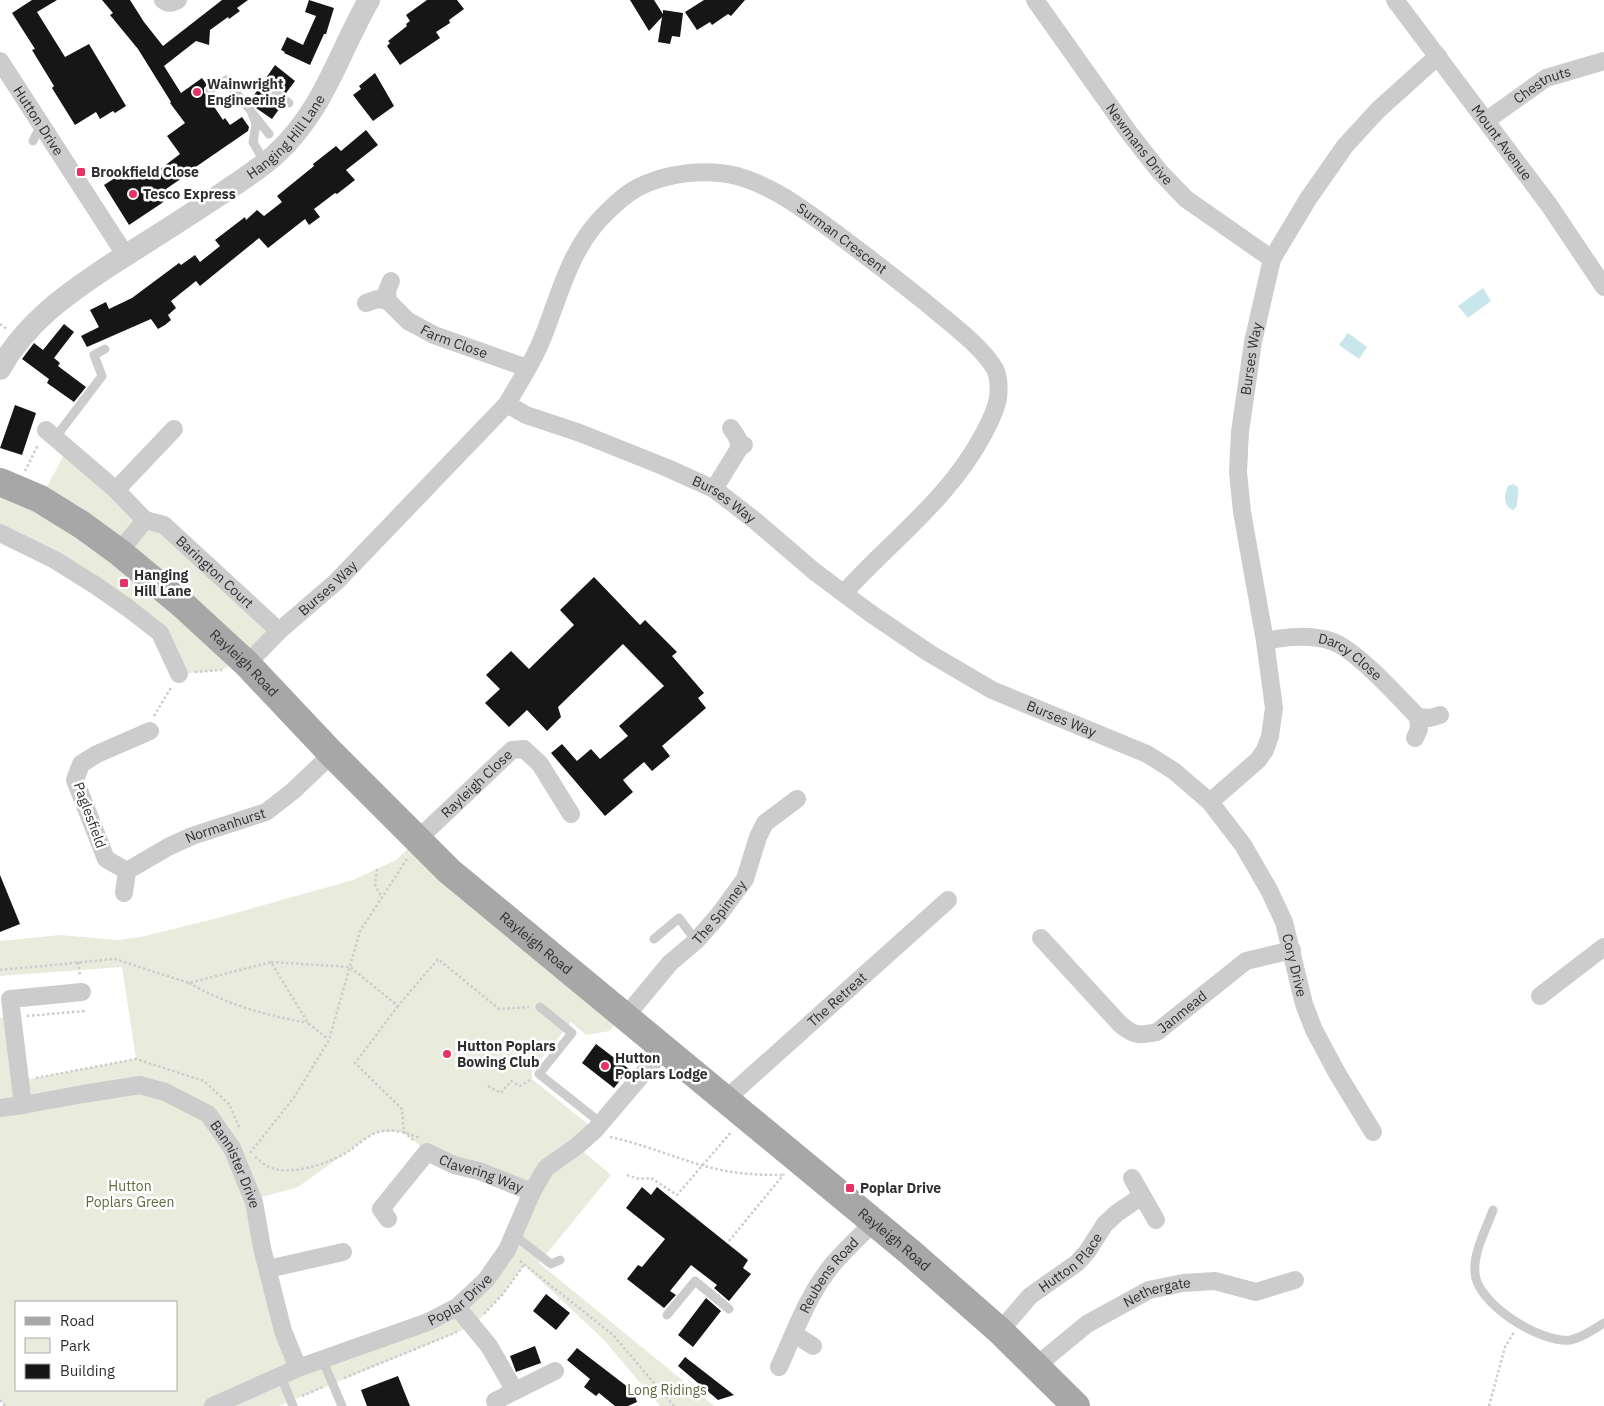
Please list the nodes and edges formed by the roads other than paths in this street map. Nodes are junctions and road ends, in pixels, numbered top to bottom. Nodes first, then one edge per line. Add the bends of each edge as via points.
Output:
1 (163, 0) edge
2 (178, 0) edge
3 (369, 0) edge
4 (1035, 0) edge
5 (1395, 0) edge
6 (1438, 56) junction
7 (1604, 61) edge
8 (0, 62) edge
9 (210, 90) dead end
10 (276, 93) dead end
11 (289, 102) dead end
12 (251, 111) junction
13 (1487, 120) junction
14 (42, 125) junction
15 (269, 134) dead end
16 (33, 141) dead end
17 (265, 163) junction
18 (126, 256) junction
19 (1272, 258) junction
20 (391, 281) dead end
21 (1604, 287) edge
22 (388, 302) junction
23 (366, 303) dead end
24 (105, 349) dead end
25 (527, 368) junction
26 (0, 369) edge
27 (507, 404) junction
28 (731, 428) dead end
29 (174, 429) dead end
30 (50, 434) joint
31 (8, 485) edge
32 (714, 489) junction
33 (116, 490) junction
34 (145, 520) junction
35 (0, 534) edge
36 (119, 552) junction
37 (844, 593) junction
38 (279, 631) junction
39 (1265, 642) junction
40 (247, 664) junction
41 (179, 674) dead end
42 (1440, 715) dead end
43 (1418, 717) junction
44 (150, 731) dead end
45 (1415, 738) dead end
46 (332, 754) junction
47 (797, 799) dead end
48 (1210, 802) junction
49 (571, 814) dead end
50 (417, 840) junction
51 (127, 871) junction
52 (124, 893) dead end
53 (948, 900) dead end
54 (1041, 938) dead end
55 (654, 939) dead end
56 (696, 941) junction
57 (1604, 947) edge
58 (1292, 950) junction
59 (82, 992) dead end
60 (1540, 996) dead end
61 (540, 1007) road end
62 (626, 1016) junction
63 (664, 1049) junction
64 (23, 1106) junction
65 (736, 1107) junction
66 (0, 1108) edge
67 (598, 1127) junction
68 (1373, 1132) dead end
69 (1132, 1178) dead end
70 (532, 1192) junction
71 (1142, 1196) junction
72 (1493, 1210) dead end
73 (388, 1219) dead end
74 (1156, 1220) dead end
75 (874, 1222) junction
76 (511, 1243) junction
77 (343, 1252) dead end
78 (560, 1260) dead end
79 (268, 1269) junction
80 (1295, 1280) dead end
81 (457, 1307) junction
82 (729, 1308) dead end
83 (667, 1315) dead end
84 (1604, 1323) edge
85 (1000, 1331) junction
86 (794, 1334) junction
87 (813, 1346) dead end
88 (323, 1360) junction
89 (1036, 1366) junction
90 (779, 1367) dead end
91 (298, 1368) junction
92 (555, 1371) dead end
93 (281, 1377) junction
94 (515, 1391) junction
95 (495, 1401) dead end
96 (292, 1403) edge
97 (213, 1406) edge
98 (342, 1406) edge
99 (1076, 1406) edge

1 - 2 street
3 - 17 street, Hanging Hill Lane via 329,84 309,116
4 - 19 street, Newmans Drive via 1160,172 1186,199
5 - 6 street, Mount Avenue
6 - 13 street, Mount Avenue
6 - 19 street, Burses Way via 1378,110 1345,146
7 - 13 street, Chestnuts via 1546,78
8 - 14 street, Hutton Drive
9 - 12 lane via 226,80
10 - 11 lane
12 - 15 lane
12 - 17 lane via 256,124 253,142
13 - 21 street, Mount Avenue
14 - 16 lane
14 - 18 street, Hutton Drive
17 - 18 street, Hanging Hill Lane
18 - 26 street, Hanging Hill Lane via 76,288 41,316 20,339
19 - 39 street, Burses Way via 1254,342 1240,432 1238,472
20 - 22 street
22 - 23 street via 377,299
22 - 25 street, Farm Close via 408,320 434,335
24 - 30 lane via 94,355 102,376
25 - 27 street, Surman Crescent
25 - 37 street, Surman Crescent via 581,243 596,222 636,188 680,174 734,175 764,185 814,217 881,266 980,350 996,371 999,387 992,418 968,462
27 - 32 street, Burses Way
27 - 38 street, Burses Way via 336,582
28 - 32 street via 742,446
29 - 33 street
30 - 33 street, Barington Court
31 - 36 main road, Rayleigh Road via 40,499
32 - 37 street, Burses Way
33 - 34 street, Barington Court
34 - 36 street
34 - 38 street, Barington Court via 164,525
35 - 41 street via 55,560 95,584 160,633
36 - 40 main road, Rayleigh Road
37 - 48 street, Burses Way via 929,654 992,690 1147,754 1174,771
38 - 40 street, Burses Way
39 - 43 street, Darcy Close via 1314,637 1332,641 1367,666
39 - 48 street, Burses Way via 1274,708 1270,736 1258,760
40 - 46 main road, Rayleigh Road
42 - 43 street
43 - 45 street via 1419,729
44 - 51 street, Paglesfield via 81,764 75,780 106,859
46 - 50 main road, Rayleigh Road
46 - 51 street, Normanhurst via 294,791 266,812 192,836
47 - 56 street, The Spinney via 765,823 745,879
48 - 58 street, Cory Drive via 1243,844 1284,922
49 - 50 street, Rayleigh Close via 540,764 524,749 512,750
50 - 62 main road, Rayleigh Road via 449,871
51 - 52 street
53 - 65 street, The Retreat
54 - 58 street, Janmead via 1120,1024 1131,1033 1144,1035 1157,1032 1246,960
55 - 56 lane via 679,918
56 - 62 street, The Spinney via 670,963
57 - 60 street
58 - 68 street, Cory Drive via 1304,1004 1314,1030
59 - 64 street via 10,999
61 - 67 lane via 572,1033 539,1074
62 - 63 main road, Rayleigh Road
63 - 65 main road, Rayleigh Road
63 - 67 street, Poplar Drive
64 - 66 street, Bannister Drive
64 - 79 street, Bannister Drive via 140,1085 165,1092 208,1114 232,1148 254,1202
65 - 75 main road, Rayleigh Road via 791,1166
67 - 70 street, Poplar Drive via 546,1168
69 - 71 street
70 - 73 street, Clavering Way via 479,1171 454,1166 427,1152 381,1209
70 - 76 street, Poplar Drive
71 - 74 street
71 - 85 street, Hutton Place via 1105,1224 1077,1263 1030,1296
72 - 84 lane via 1476,1256 1475,1274 1481,1289 1491,1300 1519,1325 1555,1339 1571,1340
75 - 85 main road, Rayleigh Road
75 - 86 street, Reubens Road via 832,1265 806,1307
76 - 78 lane via 551,1264
76 - 81 street, Poplar Drive via 486,1280
77 - 79 street
79 - 91 street, Bannister Drive via 283,1330
80 - 89 street, Nethergate via 1256,1292 1215,1281 1150,1290 1087,1324
81 - 88 street, Poplar Drive via 428,1322
81 - 94 street via 489,1346
82 - 83 lane via 695,1281
85 - 89 main road, Rayleigh Road
86 - 87 street
86 - 90 street, Reubens Road
88 - 91 street, Poplar Drive
88 - 98 lane
89 - 99 main road, Rayleigh Road
91 - 93 street, Poplar Drive
92 - 94 street
93 - 96 lane
93 - 97 street, Poplar Drive
94 - 95 street

